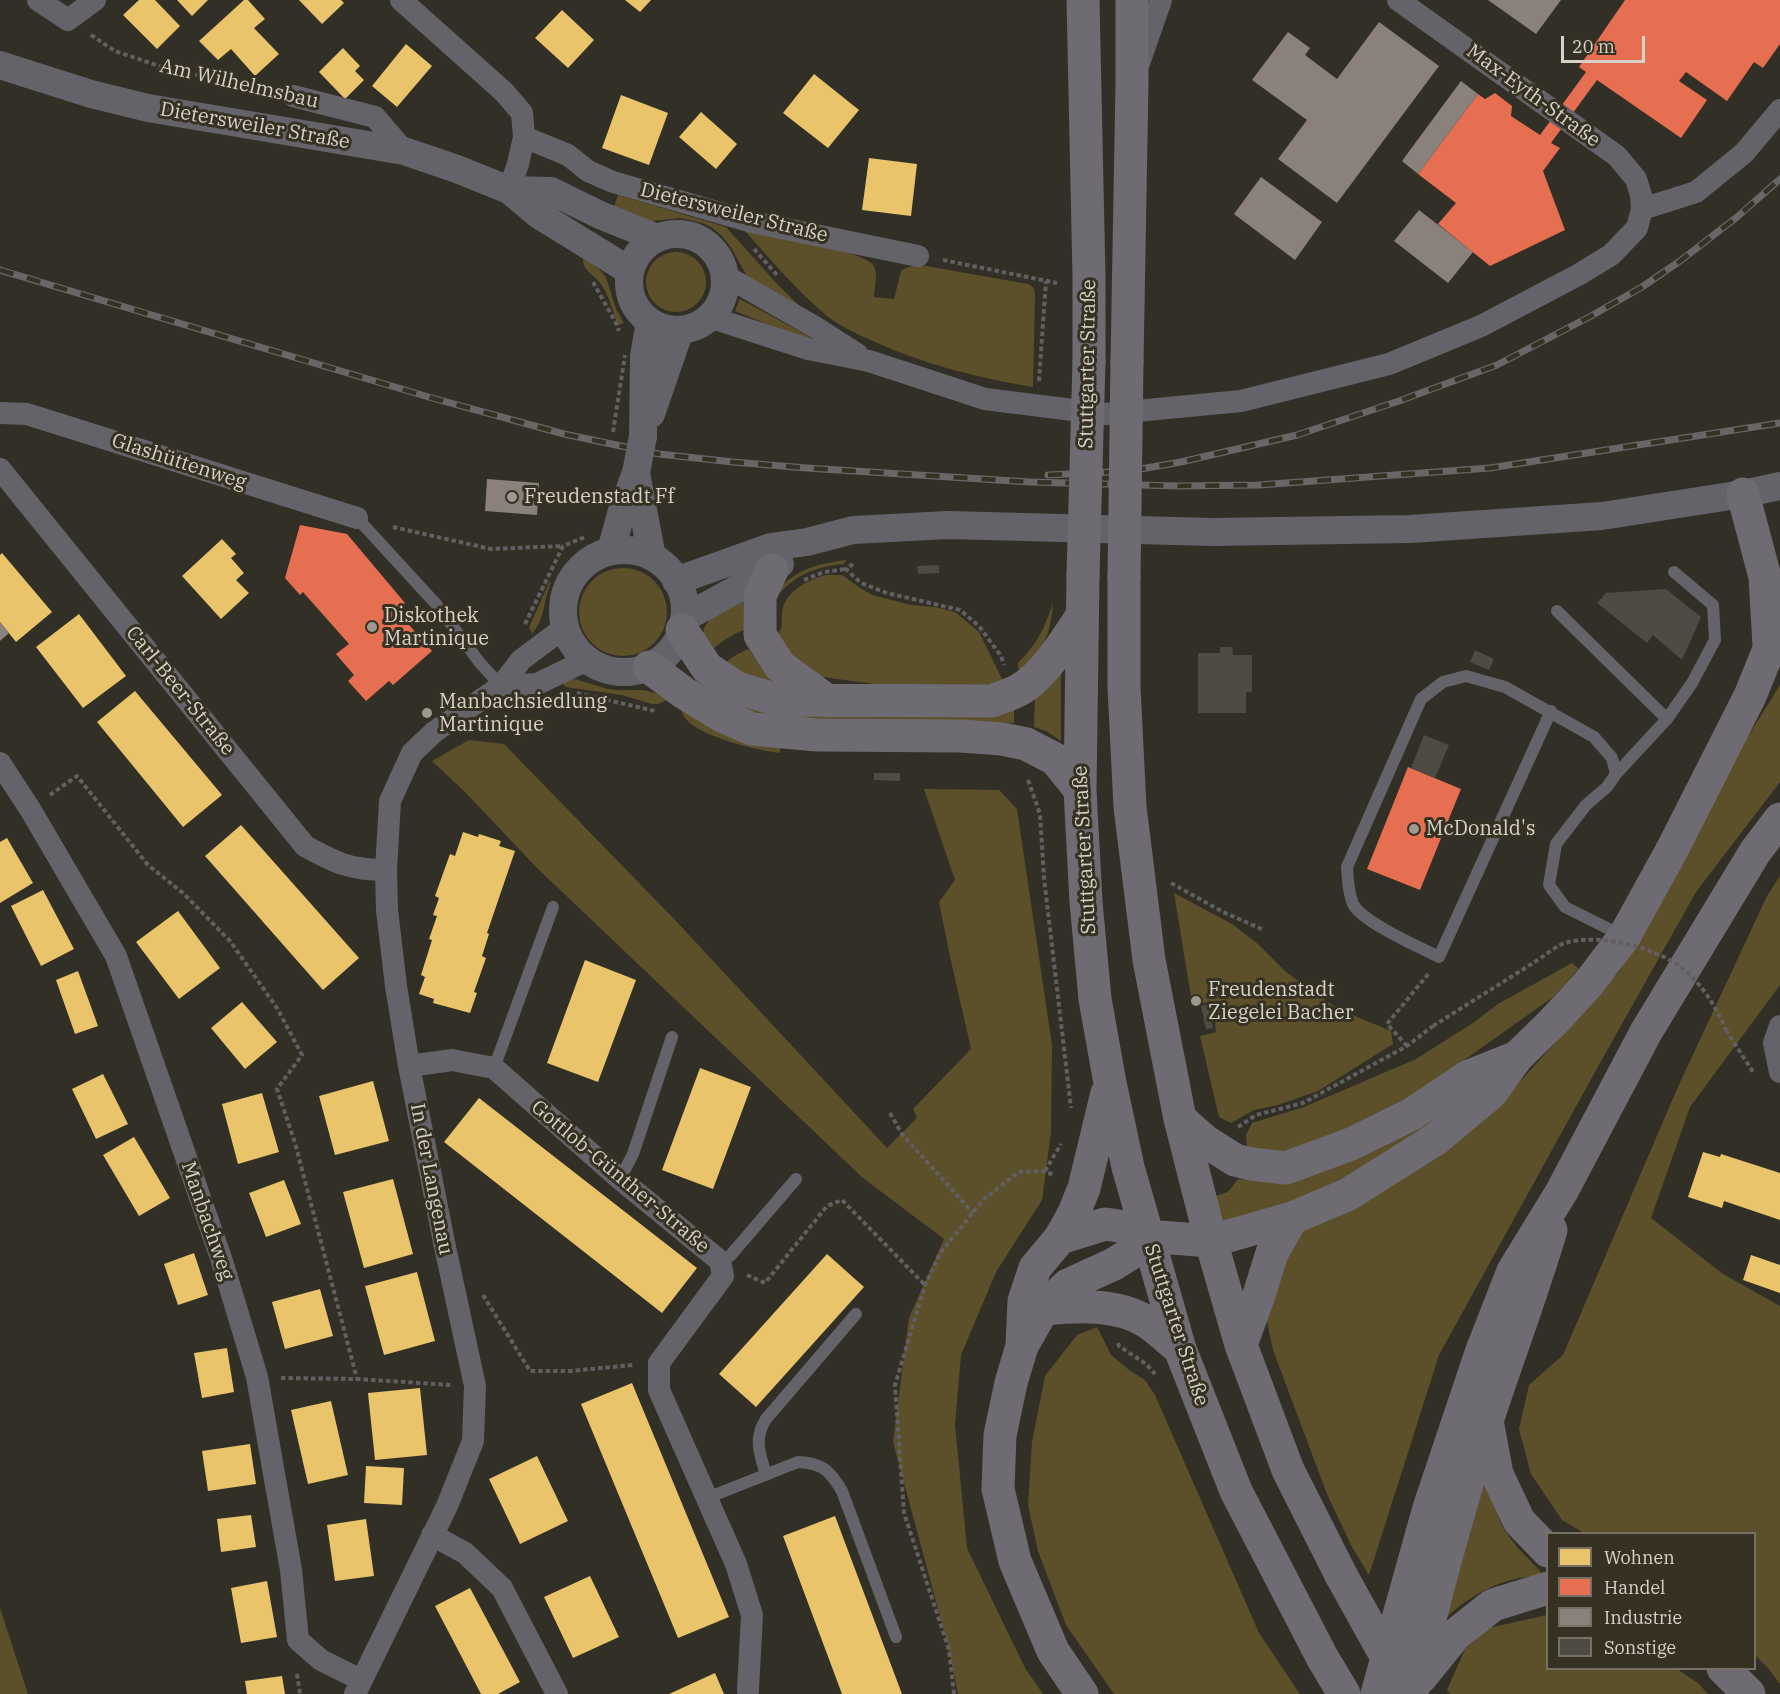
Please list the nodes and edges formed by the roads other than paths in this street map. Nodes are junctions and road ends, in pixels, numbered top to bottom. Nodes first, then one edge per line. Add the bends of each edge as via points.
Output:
1 (38, 0) edge
2 (95, 0) edge
3 (401, 0) edge
4 (1083, 0) edge
5 (1132, 0) edge
6 (1161, 0) edge
7 (1398, 0) edge
8 (0, 65) edge
9 (1132, 82) junction
10 (293, 96) road end
11 (1780, 110) edge
12 (524, 137) junction
13 (404, 151) junction
14 (508, 190) junction
15 (1642, 209) junction
16 (657, 238) junction
17 (918, 256) road end
18 (630, 271) junction
19 (724, 275) junction
20 (709, 317) junction
21 (650, 322) junction
22 (680, 330) junction
23 (640, 354) junction
24 (869, 361) junction
25 (0, 413) edge
26 (0, 469) edge
27 (636, 473) junction
28 (1780, 486) edge
29 (1743, 494) junction
30 (357, 518) joint
31 (807, 542) junction
32 (601, 543) junction
33 (652, 557) junction
34 (1674, 572) dead end
35 (784, 577) junction
36 (676, 581) junction
37 (1557, 611) dead end
38 (1082, 617) junction
39 (683, 624) junction
40 (565, 627) junction
41 (1775, 634) edge
42 (587, 660) junction
43 (649, 667) junction
44 (501, 686) junction
45 (828, 701) junction
46 (1551, 711) junction
47 (1667, 719) junction
48 (0, 763) edge
49 (1616, 774) junction
50 (1080, 790) junction
51 (1780, 819) edge
52 (386, 870) junction
53 (552, 907) dead end
54 (1624, 937) junction
55 (1780, 1026) edge
56 (672, 1037) dead end
57 (1517, 1057) junction
58 (409, 1066) junction
59 (494, 1068) junction
60 (1780, 1072) edge
61 (1110, 1083) junction
62 (1180, 1119) junction
63 (621, 1179) junction
64 (796, 1179) dead end
65 (1562, 1191) junction
66 (1292, 1218) junction
67 (1146, 1236) junction
68 (1060, 1238) junction
69 (1211, 1240) junction
70 (720, 1262) junction
71 (1043, 1309) junction
72 (856, 1314) dead end
73 (1241, 1345) junction
74 (1022, 1346) junction
75 (1180, 1349) junction
76 (1487, 1420) junction
77 (766, 1475) junction
78 (707, 1498) junction
79 (432, 1534) junction
80 (1546, 1549) edge
81 (1546, 1589) edge
82 (896, 1637) dead end
83 (1725, 1670) edge
84 (358, 1687) edge
85 (748, 1690) dead end
86 (1412, 1691) edge
87 (557, 1694) edge
88 (1082, 1694) edge
89 (1344, 1694) edge
90 (1377, 1694) edge
91 (1749, 1694) edge

1 - 2 street via 68,20
3 - 12 street via 504,92 522,113
4 - 38 main road, Stuttgarter Straße, bridge via 1089,361
5 - 9 main road, Stuttgarter Straße
6 - 9 street
7 - 15 street, Max-Eyth-Straße via 1617,156 1636,179
8 - 13 street, Dietersweiler Straße via 148,108
9 - 62 main road, Stuttgarter Straße, bridge via 1124,687 1130,807 1149,960
10 - 13 street, Am Wilhelmsbau via 375,117
11 - 15 street via 1744,153 1696,192
12 - 14 street
12 - 17 street, Dietersweiler Straße via 568,155 588,171 613,182 752,222
13 - 14 street, Dietersweiler Straße
14 - 16 street, Dietersweiler Straße via 551,191
14 - 18 street, Dietersweiler Straße via 539,215
15 - 24 street via 1637,228 1611,255 1481,326 1389,364 1241,401 1105,414 985,399
16 - 18 street via 635,257
16 - 19 street via 671,234 700,240 712,249
18 - 21 street via 632,300
19 - 20 street via 719,305
19 - 24 street
20 - 22 street
20 - 24 street via 808,349
21 - 22 street
21 - 23 street
22 - 23 street
23 - 27 street, bridge via 643,436
25 - 30 street, Glashüttenweg via 27,414
26 - 52 street, Carl-Beer-Straße via 305,846 337,863 364,870
27 - 32 street via 621,514
27 - 33 street
28 - 29 street
29 - 31 street via 1602,516 1410,528 1212,532 948,525 853,530
29 - 41 main road
30 - 44 lane via 436,604
31 - 35 street
31 - 36 street via 771,547
32 - 33 street
32 - 40 street via 597,556 572,579 564,599
33 - 36 street
34 - 47 lane via 1713,605 1715,640
35 - 39 street
35 - 45 main road via 760,596 760,635 780,666
36 - 39 street via 683,599
37 - 47 lane
38 - 45 main road via 1033,679 1020,690 992,701
38 - 50 main road, Stuttgarter Straße
39 - 43 street via 675,645
39 - 45 main road via 707,668 737,688 778,700
40 - 42 street via 573,645
40 - 44 street, In der Langenau via 521,660
41 - 54 main road via 1750,696
42 - 43 street via 617,672
42 - 44 street via 537,684
43 - 50 main road via 722,717 752,729 817,735 1002,739 1026,744 1055,759
44 - 52 street, In der Langenau via 434,732 412,753 390,801
46 - 46 lane via 1504,687 1466,676 1443,682 1421,699 1347,867 1354,906 1364,917 1439,957
46 - 49 lane via 1594,737 1612,758
47 - 49 lane
48 - 84 street, Manbachweg via 116,956 221,1258 257,1377 291,1570 298,1640
49 - 54 lane via 1556,844 1549,885 1564,907
50 - 61 main road, Stuttgarter Straße via 1095,999
51 - 65 main road via 1755,852 1646,1032
52 - 58 street, In der Langenau via 388,921
53 - 59 lane
54 - 57 main road via 1589,983
55 - 60 street via 1774,1043
56 - 63 lane
57 - 62 main road via 1470,1076 1402,1119 1351,1144 1286,1168 1235,1160
57 - 66 main road via 1491,1093 1436,1139 1347,1194
58 - 59 street via 452,1060
58 - 79 street, In der Langenau via 476,1386 473,1441
59 - 63 street, Gottlob-Günther-Straße
61 - 67 main road, Stuttgarter Straße
61 - 68 main road via 1084,1188
62 - 69 main road, Stuttgarter Straße
63 - 70 street, Gottlob-Günther-Straße
64 - 70 lane via 730,1256
65 - 76 main road via 1537,1279
65 - 90 main road via 1513,1271 1481,1353 1429,1508
66 - 69 main road
66 - 73 main road via 1272,1253
67 - 68 main road via 1126,1227 1105,1224
67 - 69 main road
67 - 71 main road via 1133,1252 1068,1285
67 - 75 main road, Stuttgarter Straße
68 - 74 main road via 1035,1268 1024,1301
69 - 73 main road, Stuttgarter Straße
70 - 78 street, Gottlob-Günther-Straße via 723,1276 659,1363 659,1390
71 - 74 main road
71 - 75 main road via 1118,1309 1147,1322
72 - 77 lane via 759,1430
73 - 86 main road, Stuttgarter Straße, bridge via 1288,1470 1381,1647
74 - 88 main road via 1000,1435 998,1489 1015,1561 1053,1651
75 - 89 main road, Stuttgarter Straße via 1236,1491
76 - 80 main road via 1497,1474 1519,1521
76 - 86 main road via 1452,1535
77 - 78 lane
77 - 82 lane via 798,1462 812,1462 825,1468 834,1479 842,1491
78 - 85 street via 752,1615
79 - 84 street, In der Langenau
79 - 87 street via 465,1553 502,1588
81 - 86 main road via 1493,1605 1455,1635
83 - 91 main road

